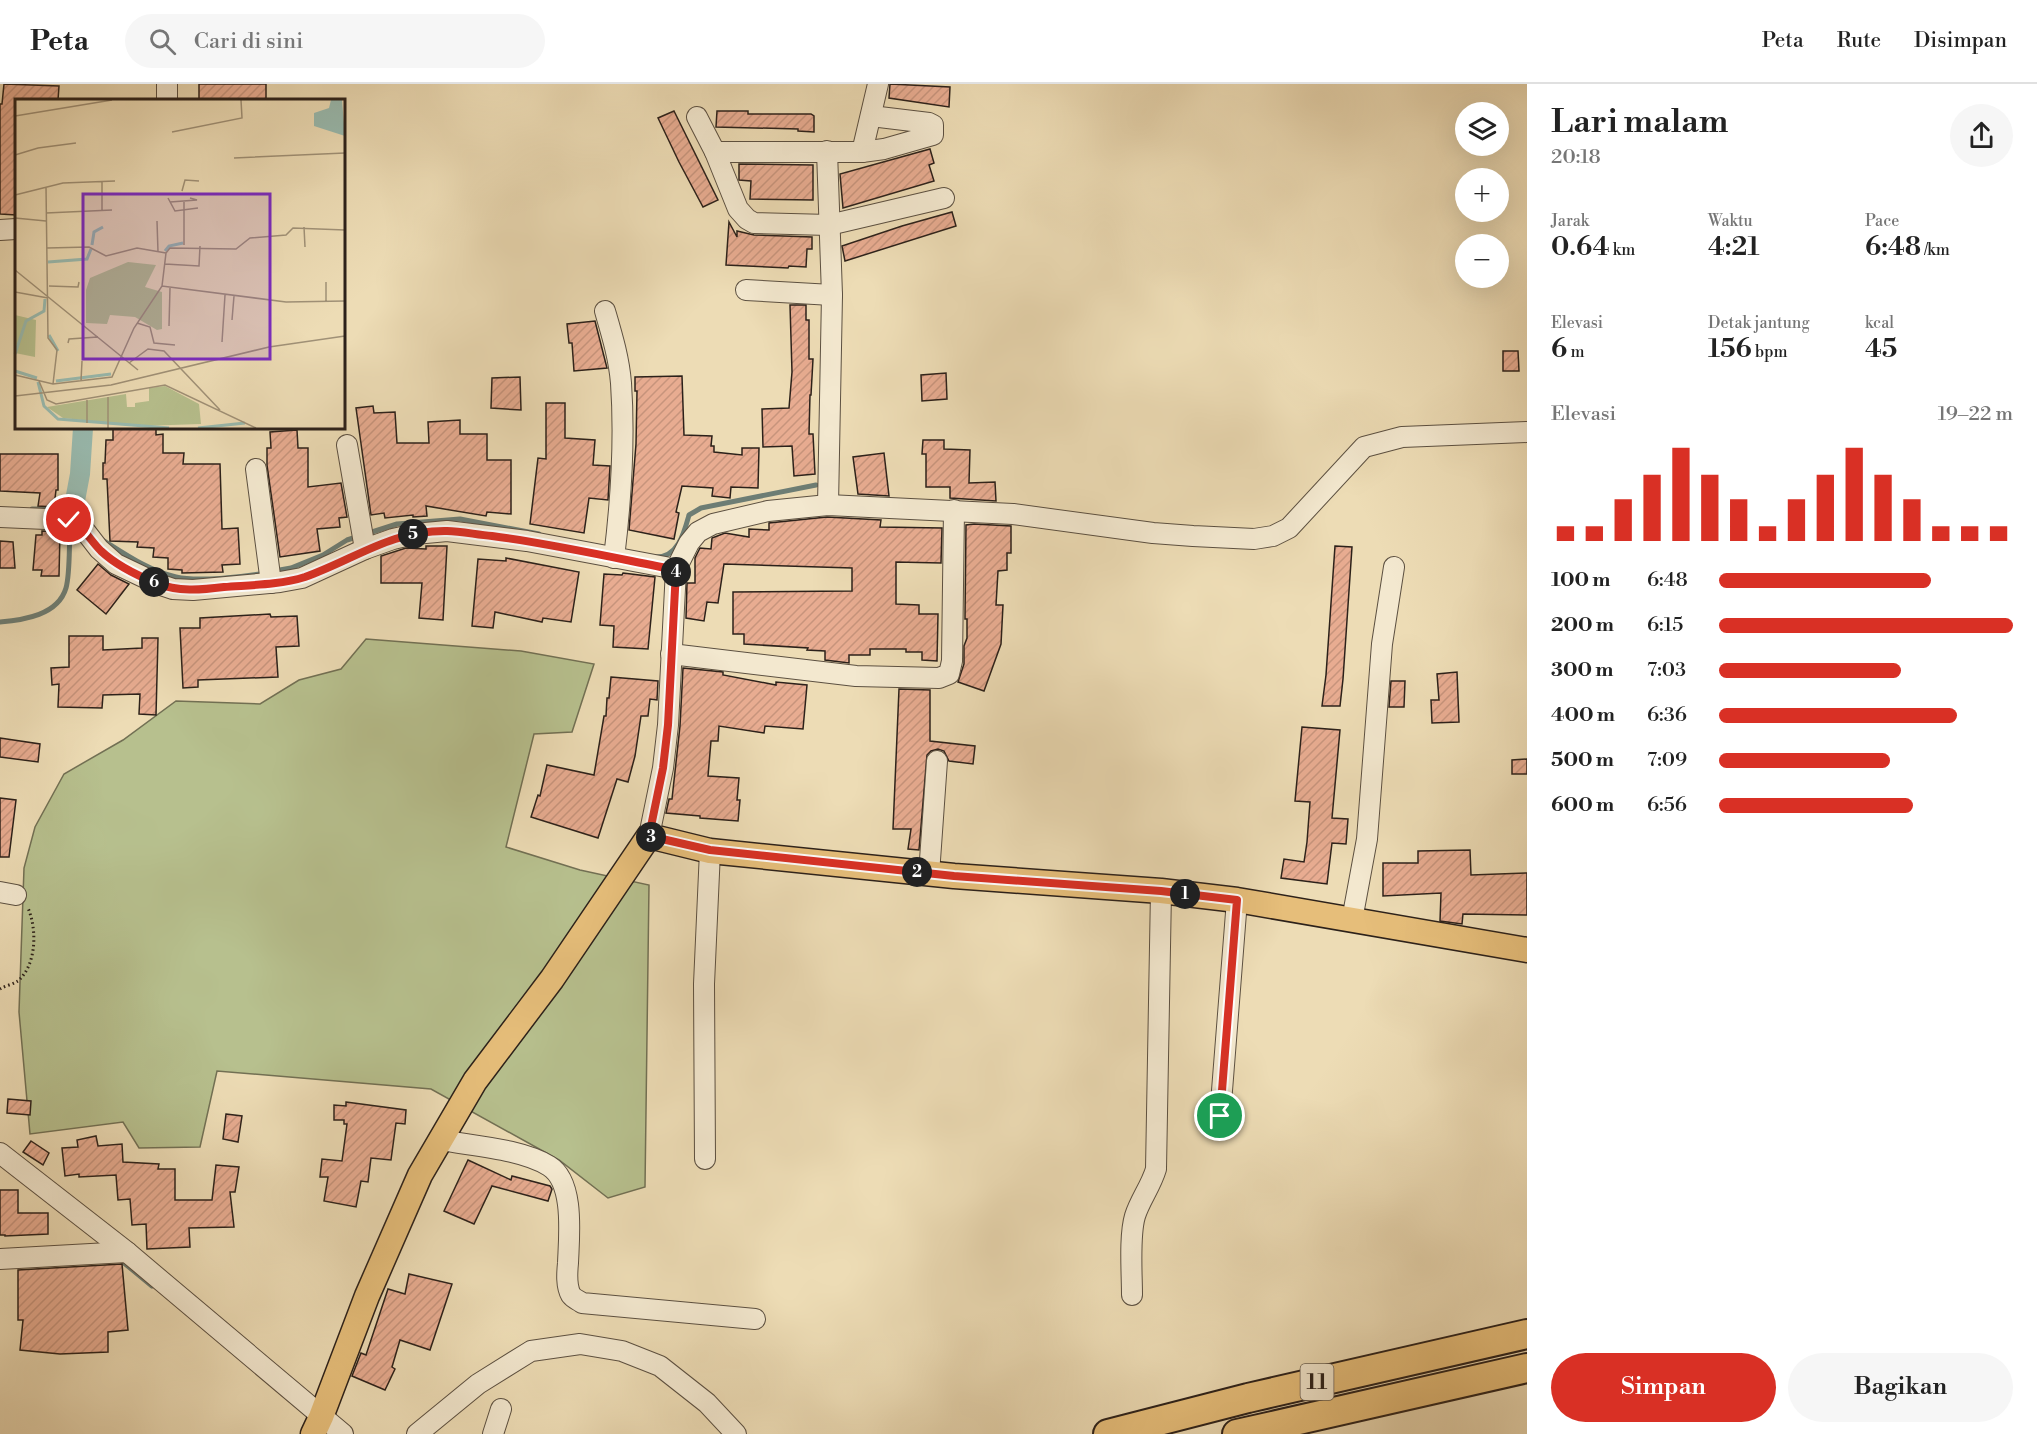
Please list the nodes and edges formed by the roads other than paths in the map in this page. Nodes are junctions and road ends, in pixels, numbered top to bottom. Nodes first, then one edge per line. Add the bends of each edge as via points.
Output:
1 (878, 84) edge
2 (871, 116) junction
3 (697, 117) dead end
4 (827, 151) junction
5 (715, 152) junction
6 (862, 152) junction
7 (944, 198) dead end
8 (830, 225) junction
9 (15, 229) edge
10 (0, 230) edge
11 (746, 290) dead end
12 (832, 295) junction
13 (605, 311) dead end
14 (1527, 432) edge
15 (347, 445) dead end
16 (256, 469) dead end
17 (828, 505) junction
18 (954, 510) junction
19 (0, 517) edge
20 (365, 549) junction
21 (614, 558) junction
22 (1394, 567) dead end
23 (676, 570) junction
24 (271, 583) junction
25 (671, 654) junction
26 (937, 761) dead end
27 (649, 836) junction
28 (710, 850) junction
29 (929, 874) junction
30 (1161, 891) junction
31 (1237, 900) junction
32 (1352, 920) junction
33 (1527, 950) edge
34 (1220, 1116) dead end
35 (441, 1140) junction
36 (0, 1153) edge
37 (705, 1159) dead end
38 (127, 1252) junction
39 (0, 1259) edge
40 (1132, 1296) dead end
41 (755, 1319) dead end
42 (1527, 1334) edge
43 (1527, 1368) edge
44 (501, 1409) dead end
45 (317, 1425) edge
46 (343, 1434) edge
47 (417, 1434) edge
48 (493, 1434) edge
49 (736, 1434) edge
50 (1108, 1434) edge
51 (1237, 1434) edge

1 - 2 street
2 - 6 street
2 - 6 street via 929,123 934,132
3 - 5 street
4 - 5 street
4 - 6 street
4 - 8 street
5 - 8 street via 738,209 747,219 754,223
7 - 8 street
8 - 12 street
9 - 10 street
11 - 12 street
12 - 17 street
13 - 21 street via 621,383 621,501
14 - 18 street via 1402,437 1364,447 1289,528 1273,537 1153,533
15 - 20 street
16 - 24 street
17 - 18 street
17 - 23 street via 768,511 713,524 698,532 689,543
18 - 25 street via 950,674 939,678 856,676
19 - 24 street via 69,520 82,527 116,564 173,588 194,590
20 - 21 street via 415,534 447,531
20 - 24 street via 302,578
21 - 23 street
22 - 32 street via 1382,644 1367,839
23 - 25 street
25 - 27 street via 663,768
26 - 29 street
27 - 28 main road
27 - 35 main road via 552,979 475,1081
28 - 29 main road
28 - 37 street via 704,984
29 - 30 main road
30 - 31 main road
30 - 40 street via 1156,1169 1135,1216
31 - 32 main road
31 - 34 street
32 - 33 main road
35 - 41 street via 531,1156 552,1168 563,1184 569,1218 569,1289 582,1303
35 - 45 main road via 420,1175 386,1250
36 - 38 street
38 - 39 street
38 - 45 street
42 - 50 highway, 11
43 - 51 highway, 11
44 - 48 street
45 - 46 street
47 - 49 street via 478,1384 531,1351 580,1344 622,1350 660,1366 707,1403

